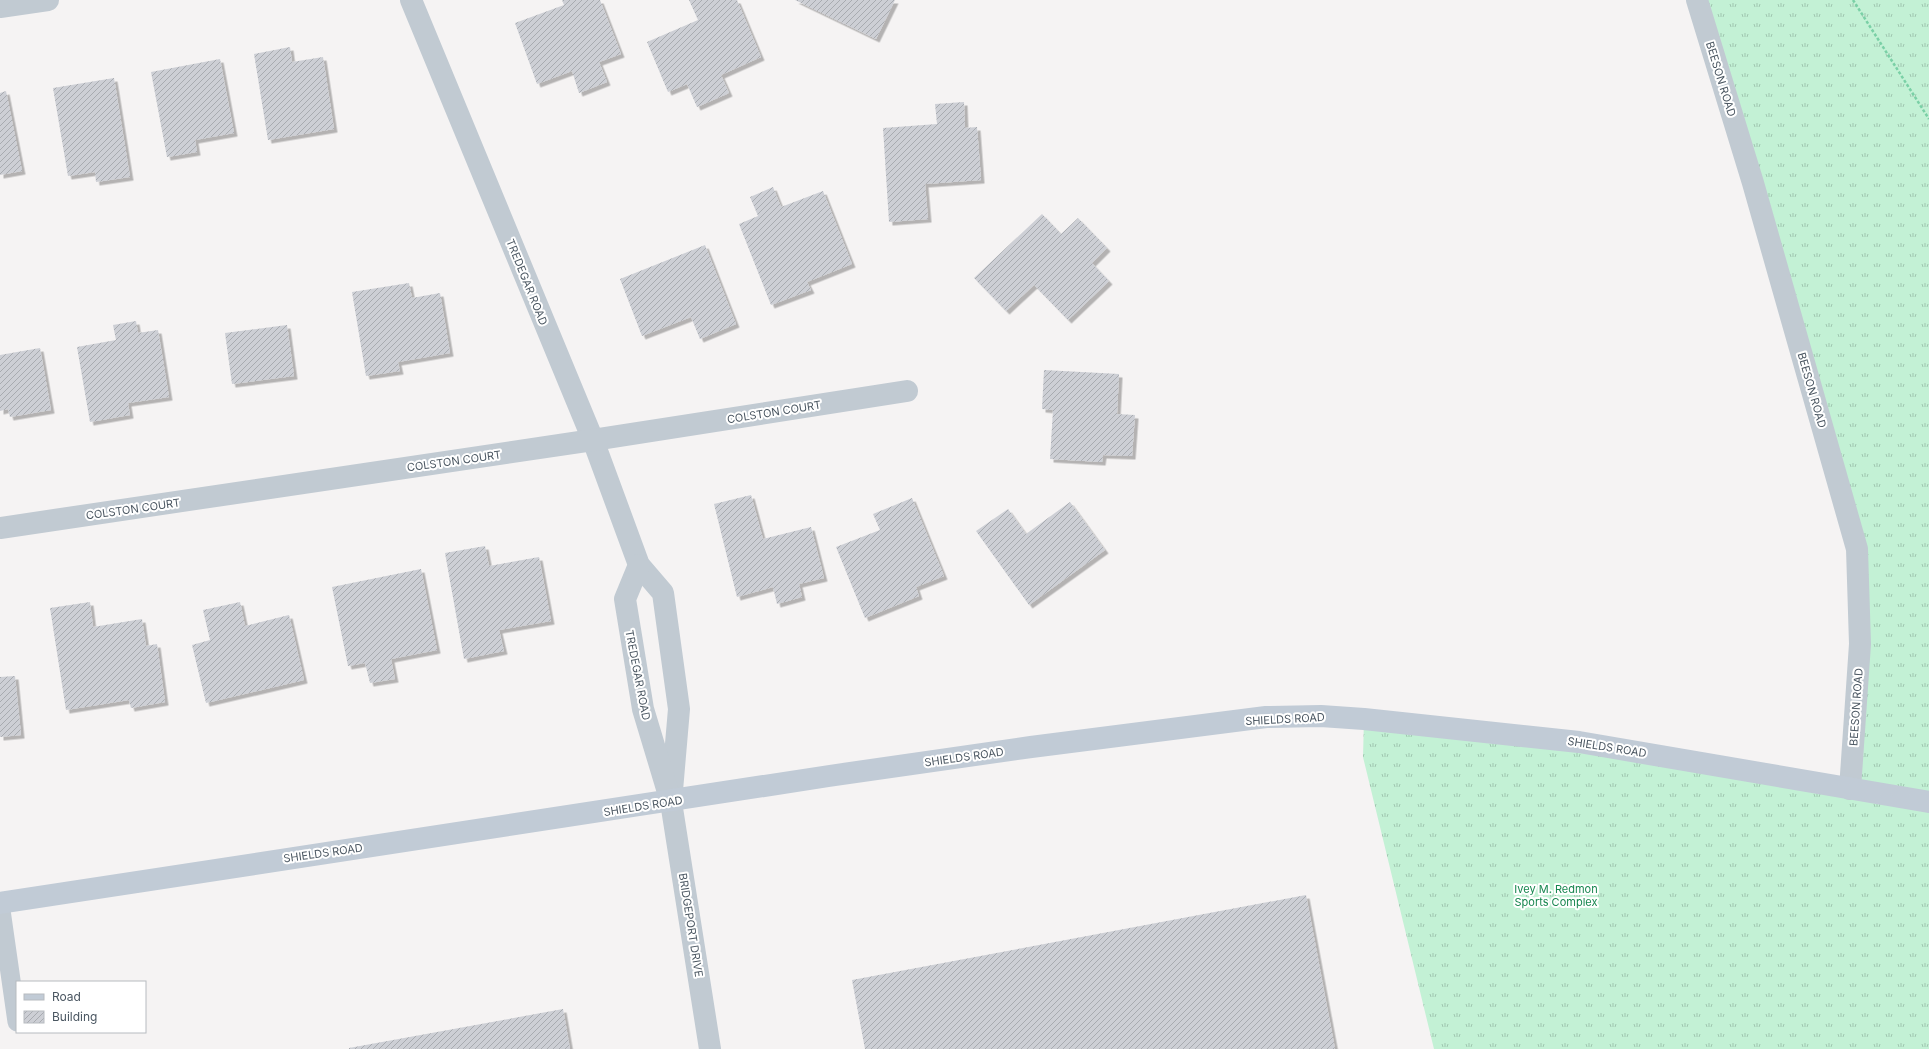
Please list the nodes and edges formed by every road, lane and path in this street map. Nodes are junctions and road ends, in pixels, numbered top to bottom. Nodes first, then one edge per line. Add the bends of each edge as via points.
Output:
1 (48, 0) edge
2 (411, 0) edge
3 (1697, 0) edge
4 (1853, 0) edge
5 (0, 7) edge
6 (1929, 119) edge
7 (907, 391) dead end
8 (593, 440) junction
9 (0, 528) edge
10 (639, 565) junction
11 (1850, 789) junction
12 (671, 802) junction
13 (1929, 802) edge
14 (0, 903) edge
15 (16, 1016) edge
16 (710, 1049) edge

1 - 5 street
2 - 8 street, TREDEGAR ROAD
3 - 11 street, BEESON ROAD via 1753,183 1857,549 1860,644
4 - 6 path
7 - 8 street, COLSTON COURT
8 - 9 street, COLSTON COURT
8 - 10 street, TREDEGAR ROAD
10 - 12 street, TREDEGAR ROAD via 625,599 643,709
10 - 12 street, TREDEGAR ROAD via 663,593 678,709
11 - 12 street, SHIELDS ROAD via 1579,742 1320,716 1266,717 1031,747
11 - 13 street, SHIELDS ROAD
12 - 14 street, SHIELDS ROAD
12 - 16 street, BRIDGEPORT DRIVE
14 - 15 lane

